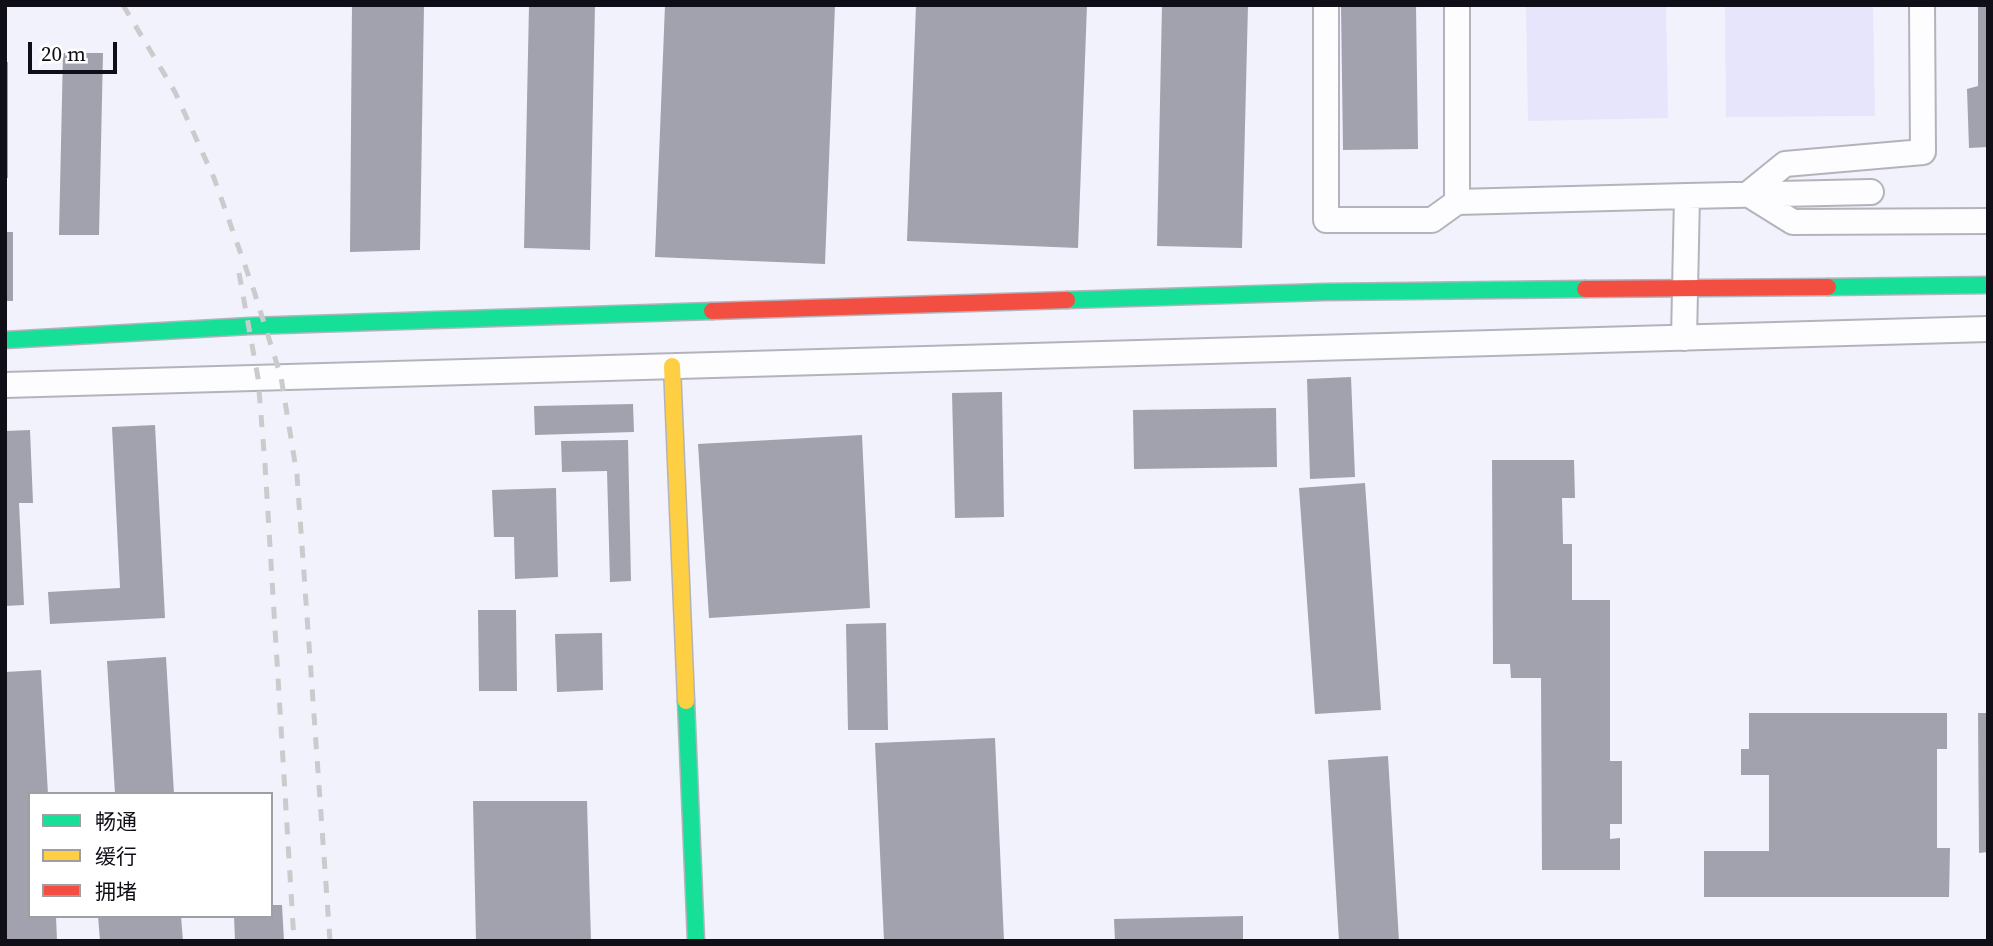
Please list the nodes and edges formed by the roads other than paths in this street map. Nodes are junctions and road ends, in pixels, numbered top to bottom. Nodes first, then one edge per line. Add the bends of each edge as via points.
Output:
1 (1326, 5) edge
2 (1457, 5) edge
3 (1922, 5) edge
4 (1871, 192) dead end
5 (1748, 194) junction
6 (1687, 196) junction
7 (1457, 202) junction
8 (1988, 221) edge
9 (1988, 285) edge
10 (1685, 289) junction
11 (1988, 329) edge
12 (1684, 338) junction
13 (5, 340) edge
14 (672, 366) junction
15 (5, 385) edge
16 (696, 941) edge

1 - 7 street via 1326,220 1432,220
2 - 7 street
3 - 5 street via 1923,152 1785,164
4 - 5 street
5 - 6 street
5 - 8 street via 1793,222
6 - 7 street
6 - 10 street
9 - 10 street
10 - 12 street
10 - 13 street via 1324,292 250,326
11 - 12 street
12 - 14 street
14 - 15 street
14 - 16 street

